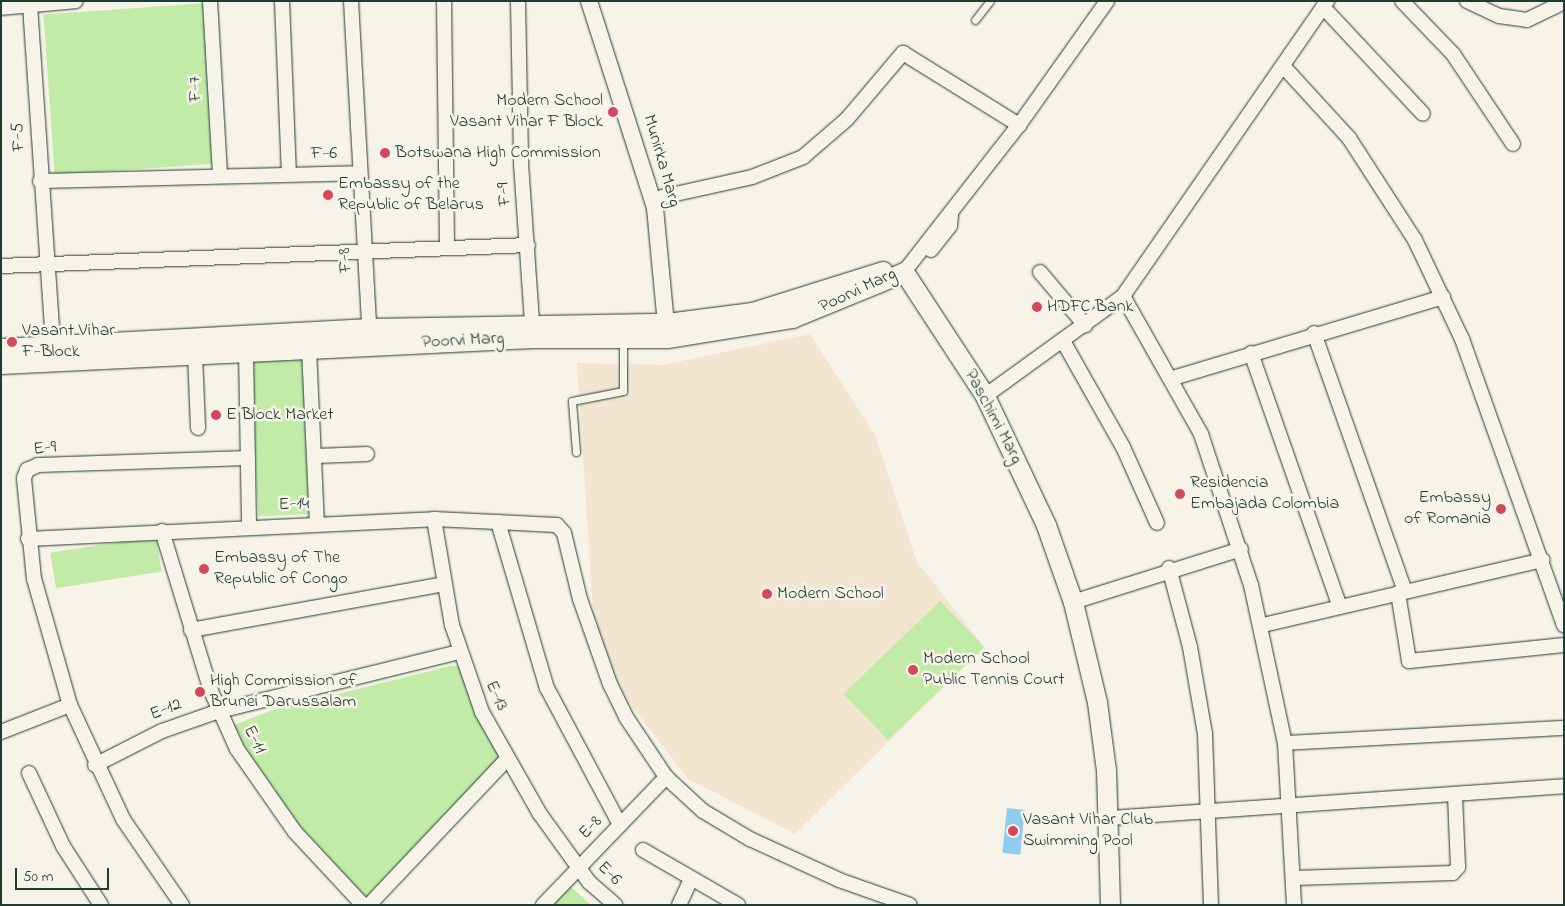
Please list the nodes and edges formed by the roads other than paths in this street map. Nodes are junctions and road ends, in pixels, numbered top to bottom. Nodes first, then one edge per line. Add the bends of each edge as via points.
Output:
1 (76, 1) edge
2 (210, 1) edge
3 (282, 1) edge
4 (351, 1) edge
5 (444, 1) edge
6 (518, 1) edge
7 (581, 1) edge
8 (589, 1) edge
9 (990, 1) edge
10 (1402, 1) edge
11 (1467, 1) edge
12 (1564, 2) edge
13 (1102, 3) edge
14 (1325, 4) edge
15 (30, 5) junction
16 (1, 8) edge
17 (975, 20) dead end
18 (1283, 66) junction
19 (1423, 114) dead end
20 (1019, 126) junction
21 (1513, 144) dead end
22 (289, 173) junction
23 (359, 173) junction
24 (220, 174) junction
25 (40, 181) junction
26 (653, 199) junction
27 (528, 245) junction
28 (447, 248) junction
29 (365, 252) junction
30 (1, 266) edge
31 (48, 266) junction
32 (1040, 272) dead end
33 (906, 275) junction
34 (1123, 296) junction
35 (1443, 296) junction
36 (1085, 325) junction
37 (663, 330) junction
38 (533, 331) junction
39 (1314, 333) junction
40 (370, 337) junction
41 (623, 338) junction
42 (1063, 341) junction
43 (1, 348) edge
44 (310, 349) junction
45 (246, 352) junction
46 (1251, 353) junction
47 (54, 355) junction
48 (195, 355) junction
49 (1, 364) edge
50 (1173, 378) junction
51 (985, 396) junction
52 (198, 428) dead end
53 (576, 452) dead end
54 (367, 454) dead end
55 (316, 456) junction
56 (248, 458) junction
57 (434, 519) junction
58 (318, 522) junction
59 (498, 522) junction
60 (1157, 523) dead end
61 (249, 525) junction
62 (162, 531) junction
63 (28, 539) junction
64 (1241, 549) junction
65 (1543, 560) junction
66 (1170, 568) junction
67 (444, 584) junction
68 (1402, 592) junction
69 (1073, 602) junction
70 (1340, 607) junction
71 (1263, 625) junction
72 (1564, 625) edge
73 (191, 630) junction
74 (1564, 645) edge
75 (459, 652) junction
76 (70, 705) junction
77 (219, 711) junction
78 (1564, 728) edge
79 (1, 732) edge
80 (1285, 743) junction
81 (506, 760) junction
82 (95, 765) junction
83 (29, 773) dead end
84 (666, 777) junction
85 (1564, 786) edge
86 (1455, 795) junction
87 (1290, 808) junction
88 (1208, 812) junction
89 (1110, 818) junction
90 (620, 825) junction
91 (643, 850) dead end
92 (578, 868) junction
93 (1294, 878) junction
94 (691, 879) junction
95 (101, 905) edge
96 (182, 905) edge
97 (363, 905) edge
98 (369, 905) edge
99 (543, 905) edge
100 (615, 905) edge
101 (679, 905) edge
102 (738, 905) edge
103 (910, 905) edge
104 (1110, 905) edge
105 (1211, 905) edge
106 (1294, 905) edge

1 - 15 street
2 - 24 street, F-7
3 - 22 street
4 - 23 street, F-8
5 - 28 street
6 - 27 street, F-9
7 - 37 street, Munirka Marg via 649,208
8 - 26 street, Munirka Marg
9 - 17 lane
10 - 21 street via 1453,54
11 - 12 street via 1499,16 1527,20
13 - 20 street
14 - 18 street
14 - 19 street
15 - 16 street
15 - 25 street, F-5
18 - 34 street
18 - 35 street via 1370,165
20 - 26 street via 903,53 847,119 803,157 752,177
20 - 33 street via 951,215 950,226
22 - 23 street, F-6
22 - 24 street, F-6
23 - 29 street, F-8
24 - 25 street, F-6
25 - 31 street, F-5
26 - 37 street, Munirka Marg
27 - 28 street
27 - 38 street, F-9
28 - 29 street
29 - 31 street
29 - 40 street, F-8
30 - 31 street
31 - 47 street, F-5
32 - 36 street
33 - 37 main road, Poorvi Marg via 792,318
33 - 51 main road, Paschimi Marg
34 - 36 street
34 - 50 street
35 - 39 street
35 - 65 street
36 - 42 street
37 - 38 main road, Poorvi Marg
37 - 41 main road, Poorvi Marg
38 - 40 main road, Poorvi Marg
38 - 41 main road, Poorvi Marg
39 - 46 street
39 - 68 street
40 - 44 main road, Poorvi Marg
40 - 47 main road, Poorvi Marg
41 - 53 lane via 623,391 572,400
42 - 51 street
42 - 60 street via 1123,446
43 - 47 main road, Poorvi Marg
44 - 45 main road, Poorvi Marg
44 - 55 street
45 - 48 main road, Poorvi Marg
45 - 56 street
46 - 50 street
46 - 70 street
47 - 48 main road, Poorvi Marg
47 - 49 main road, Poorvi Marg
48 - 52 street
50 - 64 street via 1201,434
51 - 69 main road, Paschimi Marg via 1042,516
54 - 55 street
55 - 58 street
56 - 61 street
56 - 63 street, E-9 via 31,467 24,478
57 - 58 street, E-14
57 - 59 street, E-14
57 - 67 street, E-13
58 - 61 street, E-14
59 - 84 street, E-14 via 562,528 584,613 610,684 626,717
59 - 90 street via 547,688
61 - 62 street, E-14
62 - 63 street, E-14
62 - 73 street, E-11
63 - 76 street, E-9 via 44,622
64 - 66 street
64 - 71 street
65 - 68 street
65 - 72 street
66 - 69 street
66 - 88 street via 1198,682
67 - 73 street
67 - 75 street, E-13
68 - 70 street
68 - 74 street via 1409,661
69 - 89 main road, Paschimi Marg via 1096,702
70 - 71 street
71 - 80 street
73 - 77 street, E-11
75 - 77 street, E-12
75 - 81 street, E-13 via 473,694
76 - 79 street
76 - 82 street, E-9
77 - 82 street, E-12 via 162,731
77 - 97 street, E-11 via 272,803
78 - 80 street
80 - 87 street
81 - 92 street, E-13
81 - 98 street
82 - 96 street, E-9 via 123,819
83 - 95 street via 63,846
84 - 90 street, E-8
84 - 103 street via 704,811 750,839 839,880
85 - 86 street
86 - 87 street
86 - 93 street via 1458,867 1453,873
87 - 88 street
87 - 93 street
88 - 89 street
88 - 105 street
89 - 104 main road, Paschimi Marg
90 - 92 street, E-8
91 - 94 street
92 - 99 street, E-8
92 - 100 street, E-6
93 - 106 street
94 - 101 street
94 - 102 street

